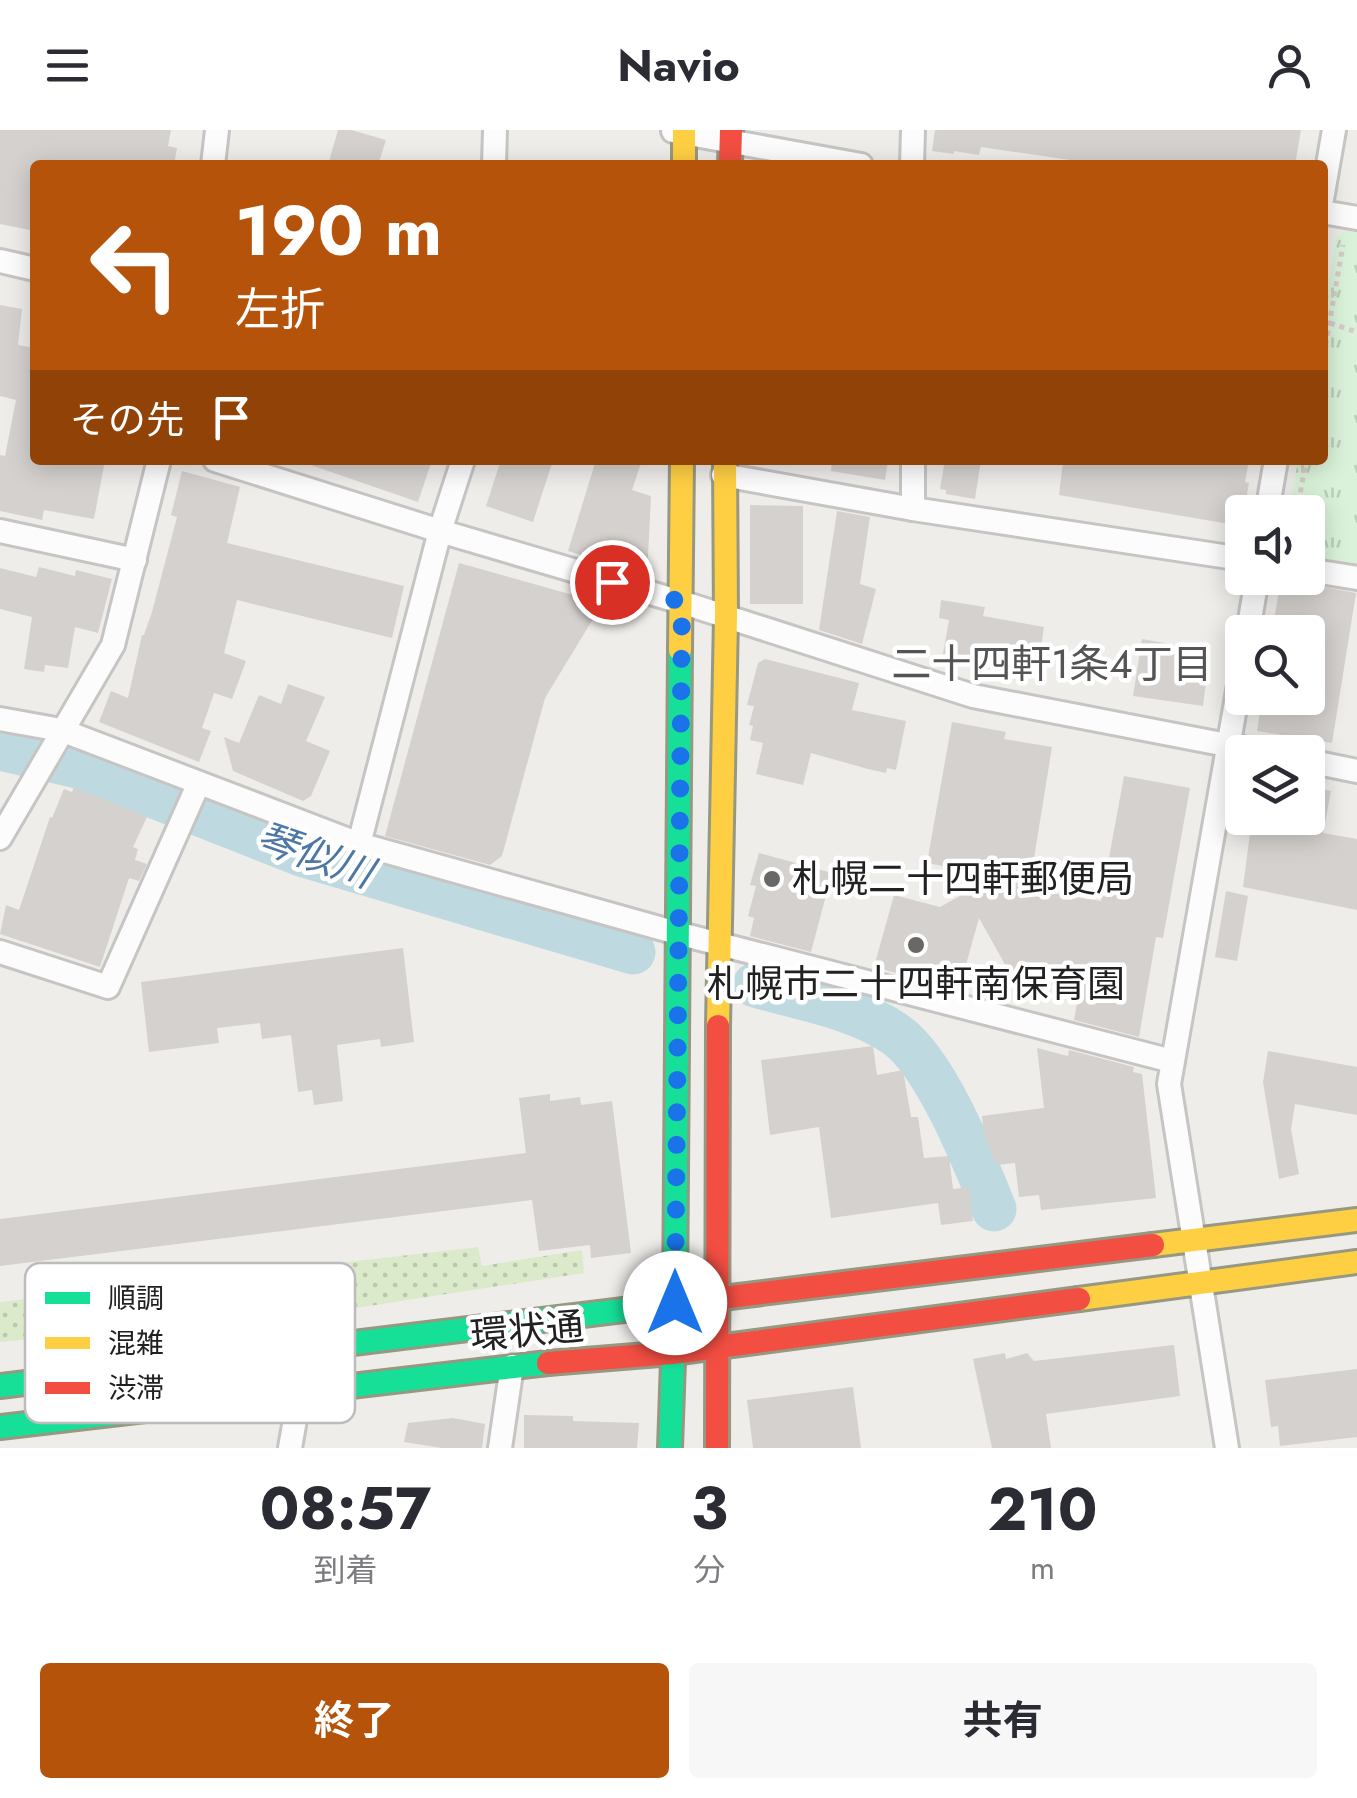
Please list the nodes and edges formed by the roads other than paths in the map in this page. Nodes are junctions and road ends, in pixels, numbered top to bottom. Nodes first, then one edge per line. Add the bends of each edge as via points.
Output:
1 (217, 130) edge
2 (495, 130) edge
3 (913, 130) edge
4 (1334, 130) edge
5 (679, 131) edge
6 (730, 146) edge
7 (214, 160) edge
8 (494, 160) edge
9 (683, 160) edge
10 (827, 160) edge
11 (912, 160) edge
12 (1328, 164) edge
13 (1328, 213) edge
14 (1357, 218) edge
15 (0, 261) edge
16 (30, 268) edge
17 (158, 465) edge
18 (231, 465) edge
19 (461, 465) edge
20 (682, 465) edge
21 (913, 465) edge
22 (1275, 465) edge
23 (724, 468) edge
24 (1271, 495) edge
25 (913, 508) junction
26 (0, 531) edge
27 (440, 531) junction
28 (1225, 556) edge
29 (136, 560) junction
30 (1325, 573) edge
31 (1357, 578) edge
32 (682, 602) junction
33 (726, 618) junction
34 (0, 719) edge
35 (58, 736) junction
36 (1225, 745) edge
37 (1325, 765) edge
38 (1357, 772) edge
39 (1225, 773) edge
40 (195, 790) junction
41 (0, 838) edge
42 (359, 844) junction
43 (677, 932) junction
44 (718, 943) junction
45 (0, 952) edge
46 (1172, 1061) junction
47 (1357, 1220) edge
48 (1194, 1241) junction
49 (1357, 1262) edge
50 (1200, 1281) junction
51 (720, 1298) junction
52 (675, 1303) junction
53 (355, 1342) edge
54 (718, 1347) junction
55 (672, 1353) junction
56 (512, 1366) junction
57 (25, 1383) edge
58 (355, 1384) edge
59 (0, 1386) edge
60 (32, 1423) edge
61 (294, 1423) edge
62 (0, 1427) edge
63 (290, 1448) edge
64 (500, 1448) edge
65 (670, 1448) edge
66 (717, 1448) edge
67 (1227, 1448) edge

1 - 7 street
2 - 8 street
3 - 11 street
4 - 12 street
5 - 6 street
5 - 9 street
6 - 10 street
13 - 14 street
15 - 16 street
17 - 29 street
18 - 27 street
19 - 27 street
20 - 32 street
21 - 25 street
22 - 24 street
23 - 25 street
23 - 33 street
25 - 28 street
26 - 29 street
27 - 32 street
27 - 42 street
29 - 35 street via 113,644
30 - 31 street
32 - 33 street
32 - 43 street
33 - 36 street via 973,696
33 - 44 street
34 - 35 street
35 - 40 street
35 - 41 street
37 - 38 street
39 - 46 street
40 - 42 street
40 - 45 street via 108,987
42 - 43 street
43 - 44 street
43 - 52 street
44 - 46 street
44 - 51 street
46 - 48 street via 1169,1084
47 - 48 street, 環状通
48 - 50 street
48 - 51 street, 環状通
49 - 50 street, 環状通
50 - 54 street, 環状通
50 - 67 street
51 - 52 street, 環状通
51 - 54 street
52 - 53 street, 環状通
52 - 55 street
54 - 55 street, 環状通
54 - 66 street
55 - 56 street, 環状通
55 - 65 street
56 - 58 street, 環状通
56 - 64 street
57 - 59 street, 環状通
60 - 62 street, 環状通
61 - 63 street

